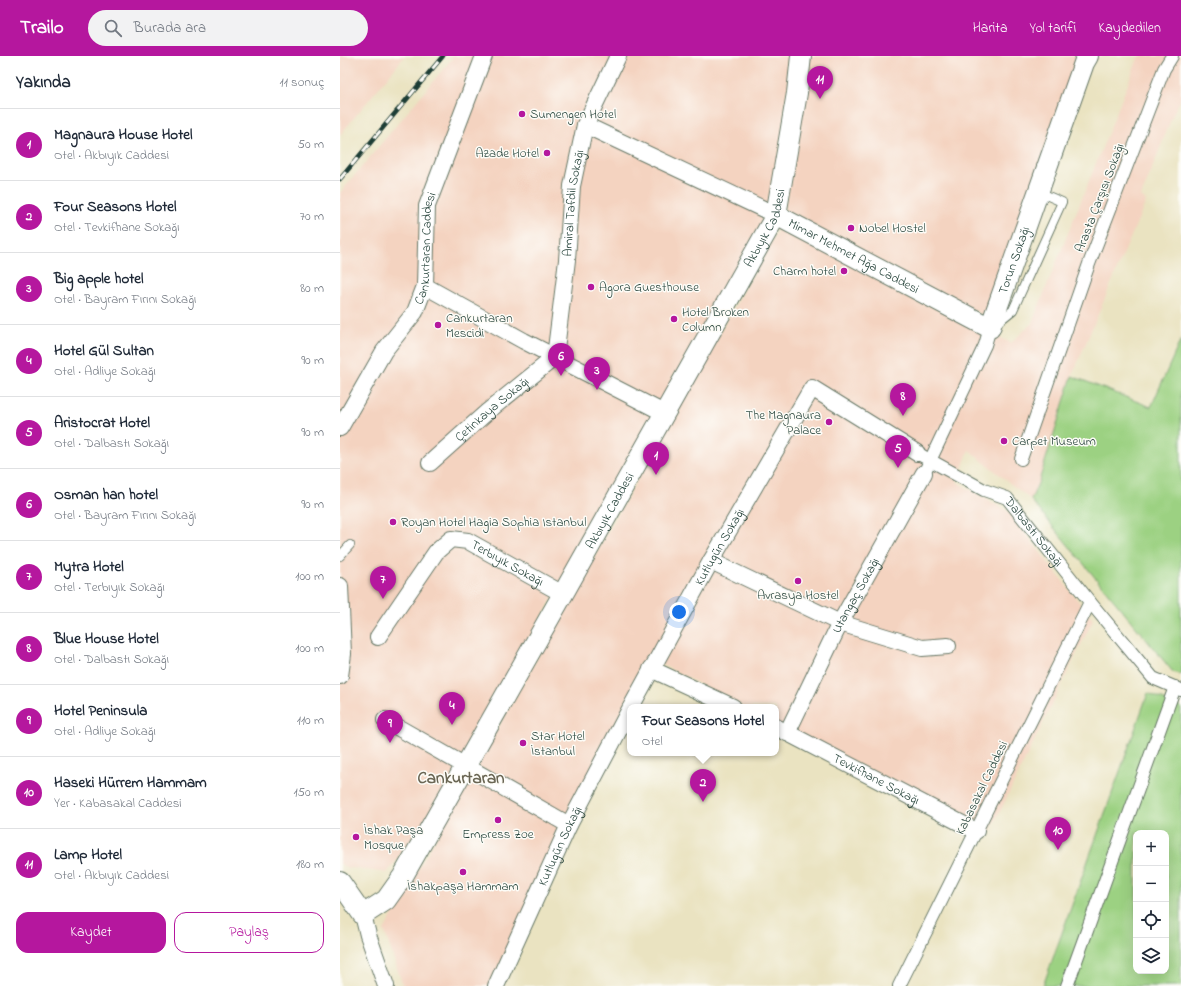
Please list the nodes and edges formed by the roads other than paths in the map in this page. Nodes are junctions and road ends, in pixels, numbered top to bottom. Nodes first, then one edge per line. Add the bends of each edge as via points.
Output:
1 (484, 56) edge
2 (618, 56) edge
3 (802, 56) edge
4 (1088, 56) edge
5 (1172, 56) edge
6 (585, 125) junction
7 (776, 215) junction
8 (425, 286) junction
9 (990, 328) junction
10 (555, 357) junction
11 (812, 388) joint
12 (664, 413) junction
13 (340, 428) edge
14 (1021, 459) dead end
15 (924, 462) junction
16 (430, 463) dead end
17 (350, 545) dead end
18 (340, 556) edge
19 (711, 561) junction
20 (340, 586) edge
21 (563, 594) junction
22 (1090, 602) junction
23 (341, 622) edge
24 (840, 623) junction
25 (378, 637) dead end
26 (948, 646) dead end
27 (651, 668) junction
28 (340, 676) edge
29 (1178, 689) edge
30 (633, 704) edge
31 (727, 704) edge
32 (627, 716) edge
33 (385, 720) dead end
34 (781, 730) edge
35 (465, 767) junction
36 (569, 825) junction
37 (976, 831) junction
38 (340, 882) edge
39 (363, 915) junction
40 (386, 986) edge
41 (496, 986) edge
42 (899, 986) edge
43 (1067, 986) edge

1 - 8 street, Cankurtaran Caddesi via 427,206
2 - 6 street, Amiral Tafdil Sokağı
3 - 7 street, Akbıyık Caddesi
4 - 9 street, Torun Sokağı
5 - 14 street, Arasta Çarşısı Sokağı via 1164,69 1089,264
6 - 7 street, Mimar Mehmet Ağa Caddesi
6 - 10 street, Amiral Tafdil Sokağı via 572,186
7 - 9 street, Mimar Mehmet Ağa Caddesi
7 - 12 street, Akbıyık Caddesi
8 - 10 street
8 - 13 street, Cankurtaran Caddesi via 415,312 384,351
9 - 15 street, Torun Sokağı via 985,345
10 - 12 street
10 - 16 street, Çetinkaya Sokağı via 487,412
11 - 15 street, Dalbastı Sokağı
11 - 19 street, Kutlugün Sokağı
12 - 21 street, Akbıyık Caddesi
15 - 22 street, Dalbastı Sokağı via 1007,498
15 - 24 street, Utangaç Sokağı
17 - 18 lane
19 - 24 street
19 - 27 street, Kutlugün Sokağı
20 - 23 street
21 - 25 street, Terbıyık Sokağı via 468,541 450,539 436,552
21 - 35 street, Akbıyık Caddesi
22 - 29 street, Dalbastı Sokağı via 1152,678
22 - 37 street, Kabasakal Caddesi
23 - 28 street via 343,654
24 - 26 street via 922,648
24 - 34 street, Utangaç Sokağı
27 - 30 street, Kutlugün Sokağı
27 - 31 street
29 - 43 street
32 - 36 street, Kutlugün Sokağı
33 - 35 street
34 - 37 street, Tevkifhane Sokağı
35 - 36 street
35 - 39 street, Akbıyık Caddesi via 403,876 386,900
36 - 41 street, Kutlugün Sokağı
37 - 42 street, Kabasakal Caddesi
38 - 39 street
39 - 40 street

